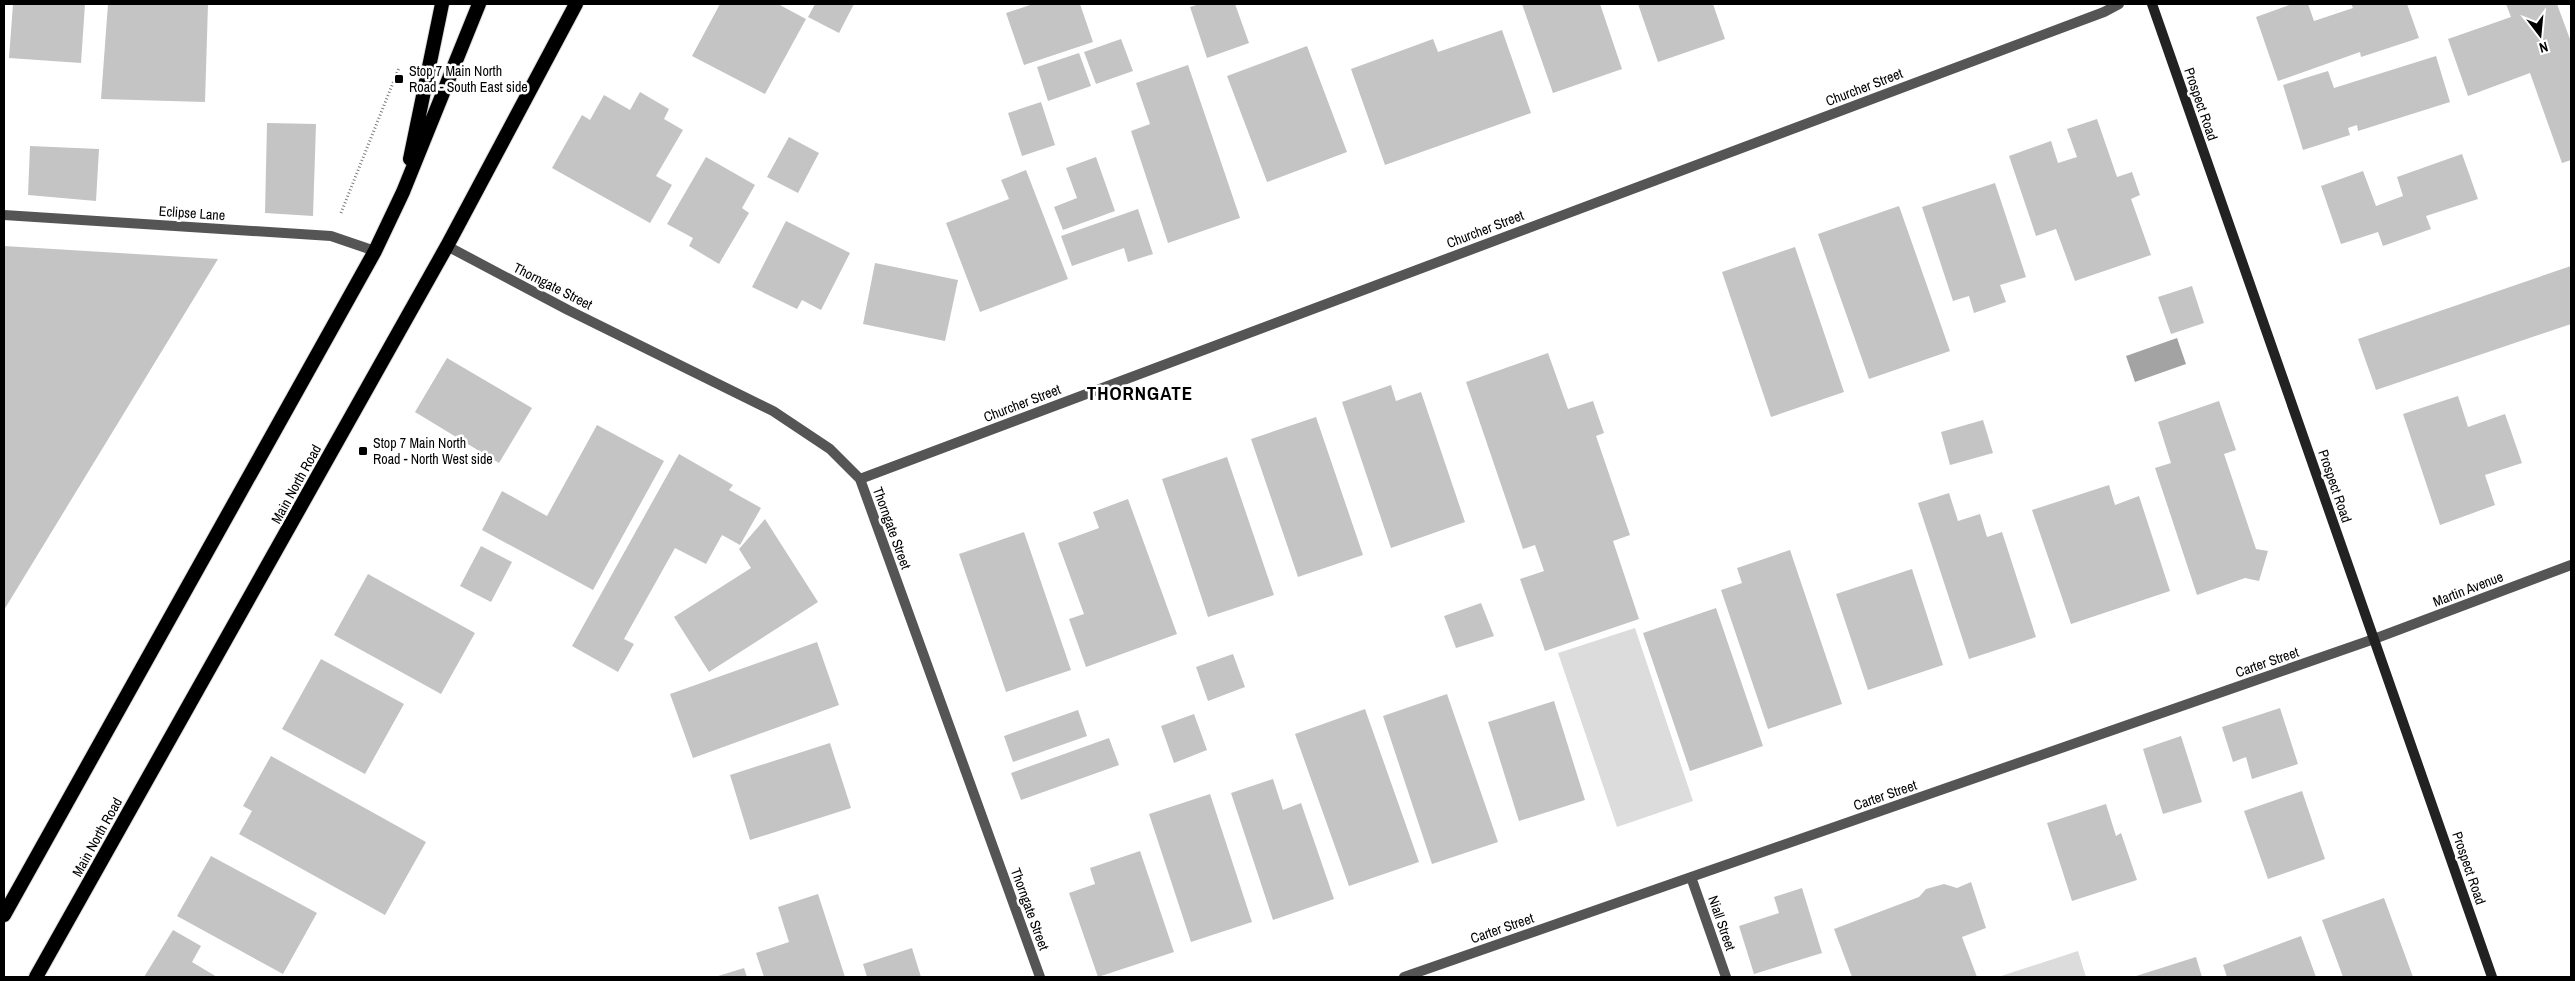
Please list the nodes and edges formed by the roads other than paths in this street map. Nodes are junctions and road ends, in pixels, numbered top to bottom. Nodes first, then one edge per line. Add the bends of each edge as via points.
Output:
1 (442, 4) edge
2 (479, 4) edge
3 (576, 4) edge
4 (2119, 4) edge
5 (2152, 4) edge
6 (403, 192) junction
7 (4, 214) edge
8 (447, 246) junction
9 (375, 251) junction
10 (860, 479) junction
11 (2571, 565) edge
12 (2374, 639) junction
13 (1691, 877) junction
14 (4, 915) edge
15 (36, 977) edge
16 (1040, 977) edge
17 (1404, 977) edge
18 (1726, 977) edge
19 (2492, 977) edge

1 - 6 highway
2 - 6 highway
3 - 8 highway, Main North Road
4 - 10 street, Churcher Street
5 - 12 main road, Prospect Road
6 - 9 highway
7 - 9 street, Eclipse Lane via 331,236
8 - 10 street, Thorngate Street via 773,411 830,449
8 - 15 highway, Main North Road
9 - 14 highway
10 - 16 street, Thorngate Street
11 - 12 street, Martin Avenue
12 - 13 street, Carter Street
12 - 19 main road, Prospect Road
13 - 17 street, Carter Street
13 - 18 street, Niall Street

